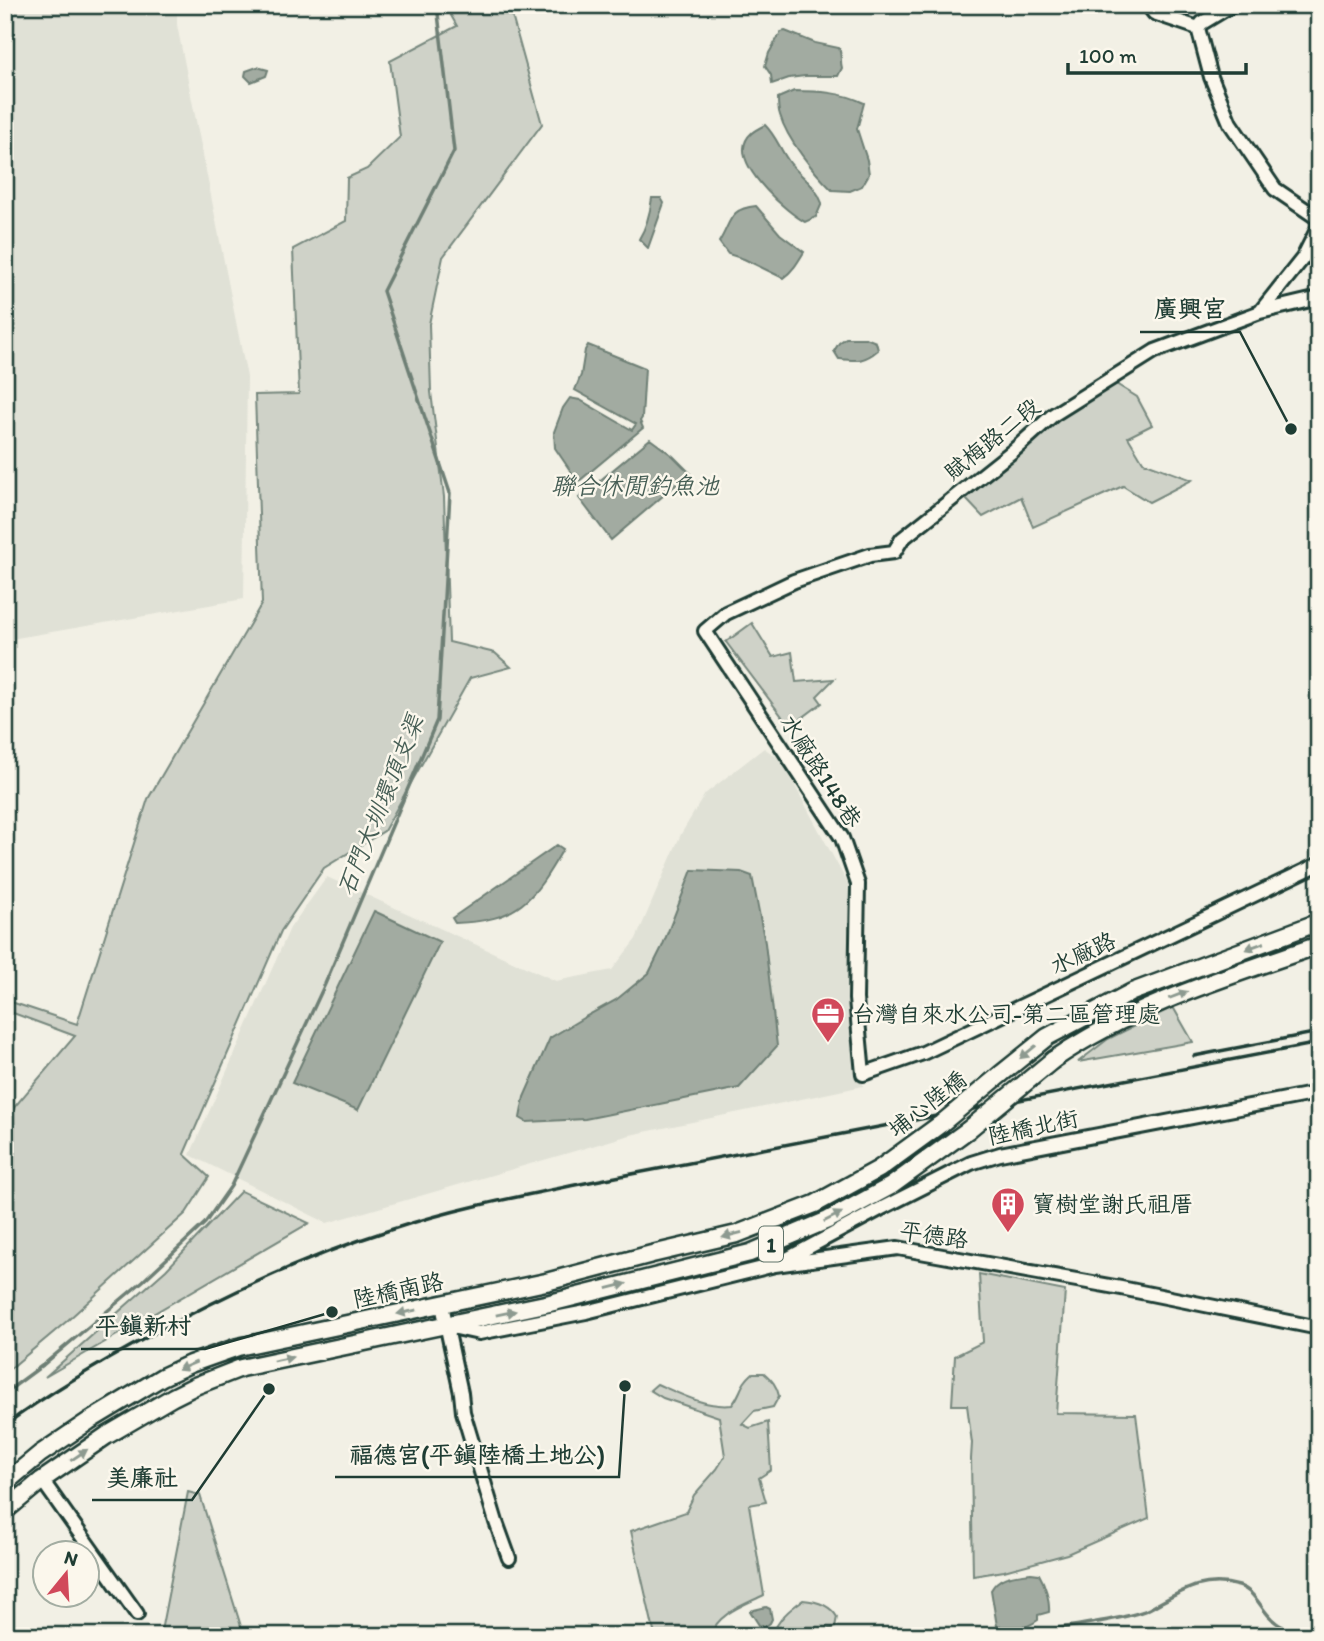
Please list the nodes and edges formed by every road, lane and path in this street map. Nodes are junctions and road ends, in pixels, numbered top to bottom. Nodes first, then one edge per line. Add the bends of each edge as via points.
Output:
1 (1148, 5) edge
2 (1232, 5) edge
3 (1198, 28) junction
4 (1319, 219) edge
5 (1319, 226) edge
6 (1319, 298) edge
7 (1260, 312) junction
8 (705, 631) joint
9 (1319, 864) edge
10 (1319, 922) edge
11 (1319, 945) edge
12 (863, 1074) joint
13 (1319, 1100) edge
14 (775, 1265) junction
15 (545, 1282) joint
16 (550, 1303) joint
17 (442, 1305) junction
18 (586, 1312) joint
19 (446, 1326) junction
20 (1319, 1328) edge
21 (42, 1480) junction
22 (5, 1483) edge
23 (5, 1511) edge
24 (509, 1558) dead end
25 (136, 1614) dead end

1 - 3 street via 1154,13
2 - 3 street
3 - 4 street via 1230,123 1275,189
5 - 7 street via 1303,258
6 - 7 street, 賦梅路二段
7 - 8 street, 賦梅路二段 via 1155,351 1053,415 902,539 894,552 870,555 793,580 726,613
8 - 12 street, 水廠路148巷 via 842,838 858,884 856,999
9 - 12 street, 水廠路 via 923,1053
10 -> 15 main road, 埔心陸橋 / 1, bridge via 1132,992 1047,1037 879,1169 815,1204 737,1234
16 -> 11 main road, 埔心陸橋 / 1, bridge via 750,1253 828,1220 891,1186 1052,1060 1101,1029 1221,979
13 - 14 street, 陸橋北街 via 1312,1094 1000,1154 960,1169
14 - 18 street, 平德路
14 - 20 street, 平德路 via 898,1248
15 - 17 main road, 陸橋南路 / 1
19 -> 16 main road, 陸橋南路 / 1
17 - 19 street
17 -> 22 main road, 陸橋南路 / 1 via 238,1347 190,1364 89,1422
18 - 19 street, 陸橋南路 via 479,1333
21 -> 19 main road, 陸橋南路 / 1 via 173,1396 241,1368
19 - 24 street via 463,1412
21 - 23 main road, 陸橋南路 / 1
21 - 25 street

